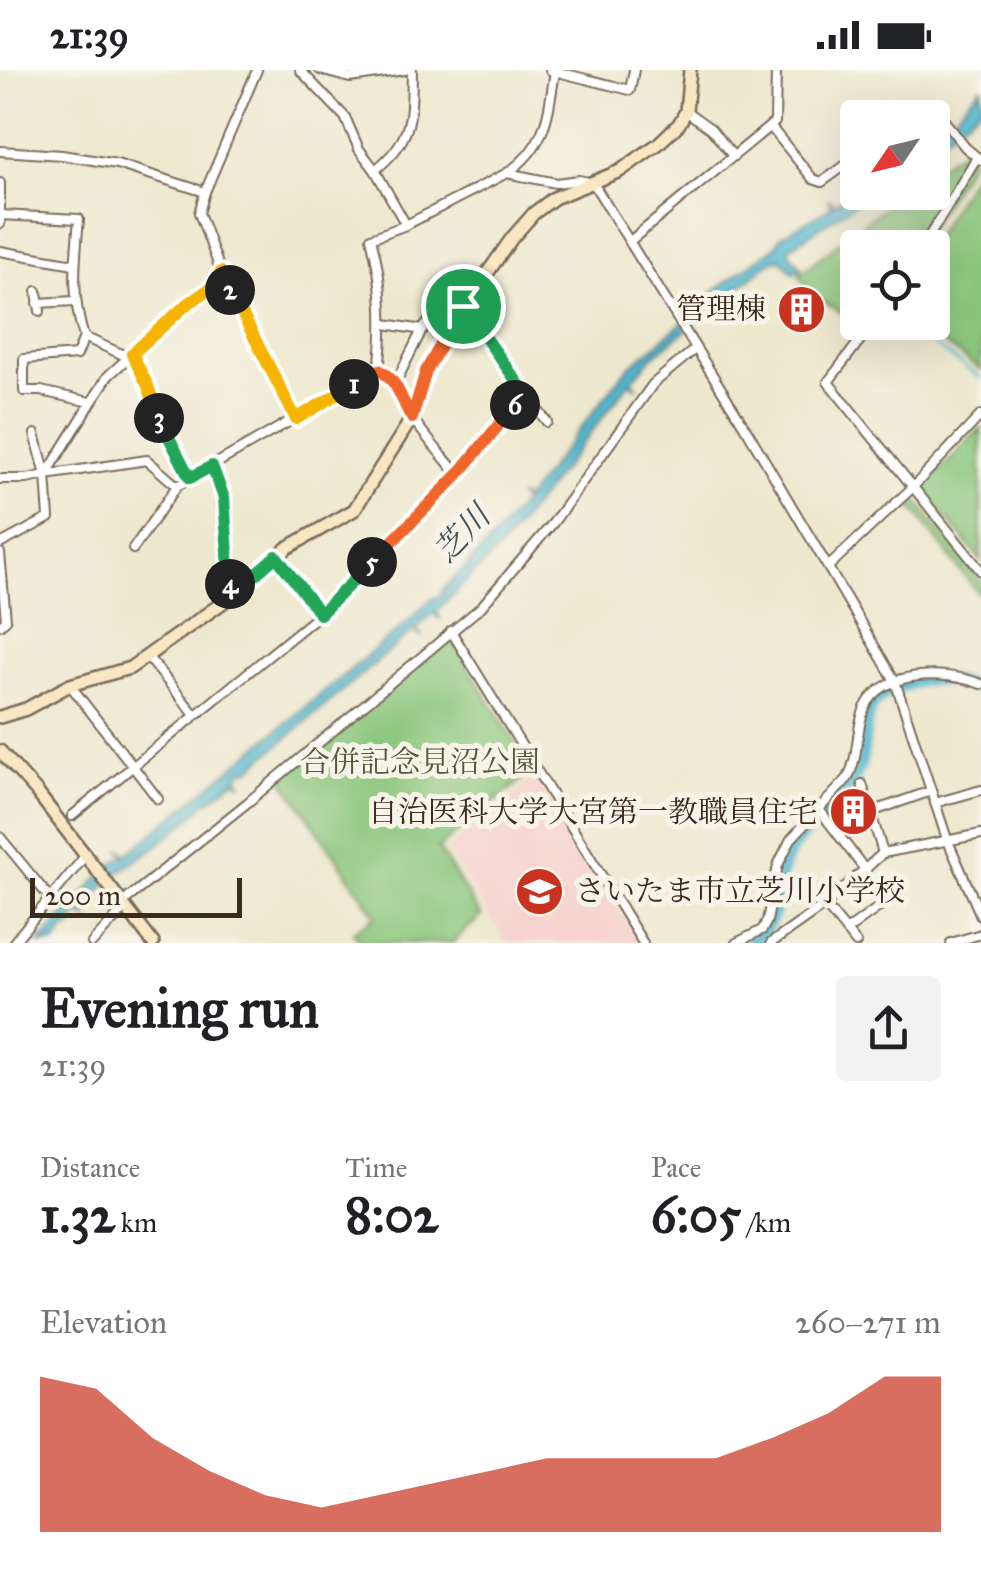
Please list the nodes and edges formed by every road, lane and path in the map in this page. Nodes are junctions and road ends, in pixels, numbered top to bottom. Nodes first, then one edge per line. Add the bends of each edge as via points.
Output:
1 (256, 70) edge
2 (300, 70) edge
3 (320, 70) edge
4 (409, 70) edge
5 (634, 70) edge
6 (690, 70) edge
7 (776, 70) edge
8 (555, 71) edge
9 (686, 111) junction
10 (770, 126) junction
11 (950, 128) edge
12 (0, 151) edge
13 (733, 156) junction
14 (979, 158) edge
15 (840, 169) edge
16 (375, 170) junction
17 (508, 173) junction
18 (0, 183) edge
19 (593, 183) junction
20 (205, 192) junction
21 (1, 215) edge
22 (0, 224) edge
23 (406, 225) junction
24 (933, 230) edge
25 (630, 241) junction
26 (0, 251) edge
27 (74, 264) junction
28 (221, 272) junction
29 (37, 291) dead end
30 (75, 300) junction
31 (463, 306) junction
32 (438, 310) dead end
33 (385, 324) junction
34 (422, 330) junction
35 (84, 337) junction
36 (860, 340) edge
37 (694, 348) junction
38 (130, 356) junction
39 (379, 370) junction
40 (396, 382) junction
41 (525, 393) junction
42 (90, 402) junction
43 (981, 415) edge
44 (412, 418) junction
45 (296, 419) junction
46 (547, 422) dead end
47 (35, 434) dead end
48 (212, 466) junction
49 (46, 474) junction
50 (458, 475) junction
51 (190, 478) junction
52 (0, 479) edge
53 (177, 486) junction
54 (913, 486) junction
55 (0, 544) edge
56 (133, 549) dead end
57 (0, 553) edge
58 (276, 556) junction
59 (828, 566) junction
60 (981, 572) edge
61 (234, 594) junction
62 (320, 614) junction
63 (0, 625) edge
64 (451, 631) junction
65 (148, 657) junction
66 (895, 681) junction
67 (981, 684) edge
68 (70, 686) junction
69 (195, 716) junction
70 (0, 717) edge
71 (0, 751) edge
72 (133, 767) junction
73 (862, 784) dead end
74 (981, 790) edge
75 (932, 791) junction
76 (158, 799) dead end
77 (936, 803) junction
78 (818, 808) junction
79 (870, 812) junction
80 (72, 816) dead end
81 (981, 834) edge
82 (0, 837) edge
83 (947, 839) junction
84 (883, 853) junction
85 (88, 858) junction
86 (866, 870) junction
87 (49, 897) junction
88 (122, 903) junction
89 (825, 904) junction
90 (879, 907) dead end
91 (981, 916) edge
92 (846, 931) junction
93 (981, 934) edge
94 (776, 942) edge
95 (13, 943) edge
96 (92, 943) edge
97 (153, 943) edge
98 (643, 943) edge
99 (736, 943) edge
100 (856, 943) edge
101 (950, 943) edge

1 - 20 street
2 - 16 street via 344,117
3 - 4 street via 350,78
4 - 16 street via 411,111 402,144
5 - 8 street via 630,90
6 - 9 street
7 - 10 street
8 - 17 street via 544,134
9 - 13 street
9 - 19 street via 642,157
10 - 13 street
10 - 15 street via 813,179 822,182
11 - 14 street
12 - 20 street via 117,164
13 - 25 street
14 - 24 street
16 - 23 street
17 - 19 street
17 - 23 street
18 - 21 street
19 - 25 street
19 - 31 street via 534,213
20 - 28 street via 199,213
21 - 22 street
21 - 27 street via 79,219
23 - 33 street via 372,238
25 - 37 street
26 - 27 street
27 - 30 street
28 - 38 street
28 - 45 street
29 - 30 street via 39,307
30 - 35 street
31 - 41 street
31 - 44 street via 426,371
32 - 34 street
33 - 34 street
33 - 39 street
34 - 40 street
35 - 38 street
35 - 42 street via 76,355 24,359 24,391
36 - 54 street via 828,382
37 - 59 street
37 - 64 street via 653,384 554,523
38 - 42 street
38 - 51 street
39 - 40 street
39 - 45 street
40 - 44 street
41 - 46 street
41 - 50 street
42 - 49 street
43 - 54 street
44 - 50 street
44 - 58 street via 354,510
45 - 48 street
47 - 49 street
48 - 51 street
48 - 61 street via 224,498
49 - 52 street
49 - 53 street via 147,460
49 - 55 street via 49,518
50 - 62 street
51 - 53 street
53 - 56 street
54 - 59 street
54 - 60 street
57 - 63 street via 6,620
58 - 61 street
58 - 62 street
59 - 66 street
61 - 65 street
62 - 69 street
64 - 88 street
64 - 98 street
65 - 68 street
65 - 69 street
66 - 67 street via 934,674
66 - 75 street
66 - 78 street via 866,706 854,767
68 - 70 street
68 - 72 street
69 - 72 street
71 - 85 street
72 - 76 street
72 - 80 street
73 - 79 street
74 - 77 street
75 - 77 street
75 - 79 street
77 - 83 street
78 - 86 street
78 - 99 street via 778,865 762,930
79 - 84 street
81 - 83 street
82 - 87 street
83 - 84 street
83 - 91 street
84 - 86 street
85 - 87 street
85 - 88 street
86 - 89 street
87 - 95 street
88 - 96 street
88 - 97 street
89 - 92 street
89 - 94 street
90 - 92 street
92 - 100 street
93 - 101 street

